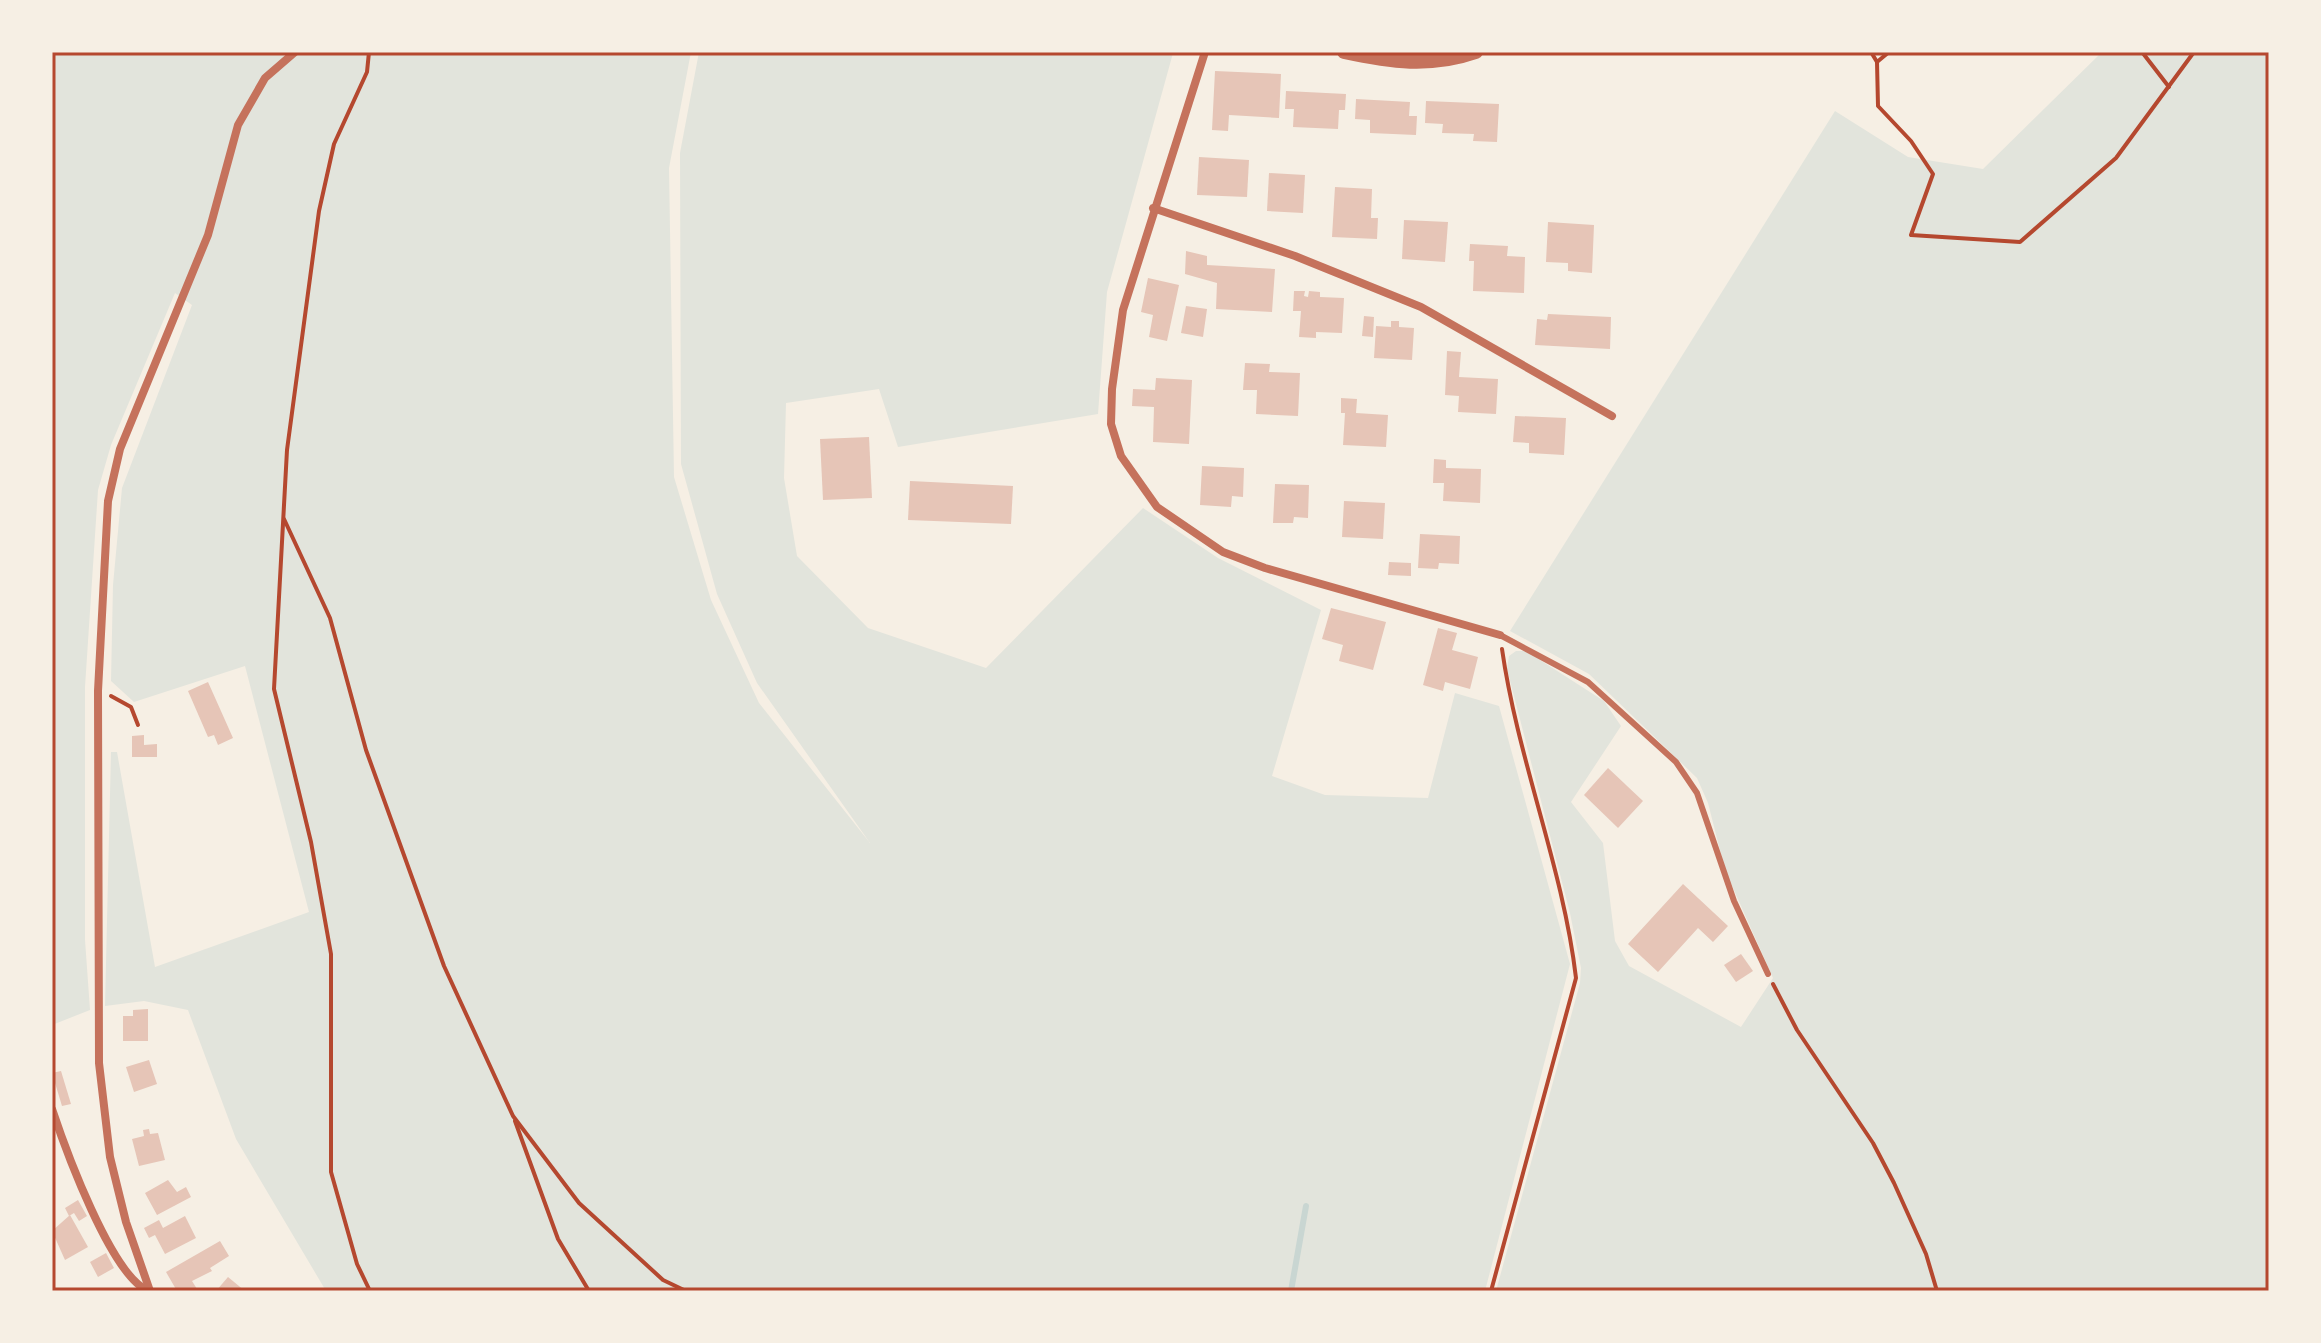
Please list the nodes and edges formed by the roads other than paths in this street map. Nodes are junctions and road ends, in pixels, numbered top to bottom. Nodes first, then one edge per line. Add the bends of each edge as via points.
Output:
1 (295, 52) edge
2 (1205, 52) edge
3 (1344, 52) edge
4 (1476, 52) edge
5 (1153, 208) junction
6 (1612, 416) dead end
7 (1500, 635) joint
8 (1768, 974) road end
9 (52, 1109) edge
10 (150, 1291) edge

1 - 10 street via 265,78 238,125 208,235 120,449 108,501 98,691 99,1063 110,1157
2 - 5 street
3 - 4 street via 1386,61 1447,62
5 - 6 street via 1295,256 1421,307
5 - 7 street via 1123,310 1111,424 1121,456 1157,507 1198,538 1265,568
7 - 8 lane via 1588,682 1676,762 1697,793 1734,901
9 - 10 street via 91,1208 132,1280

